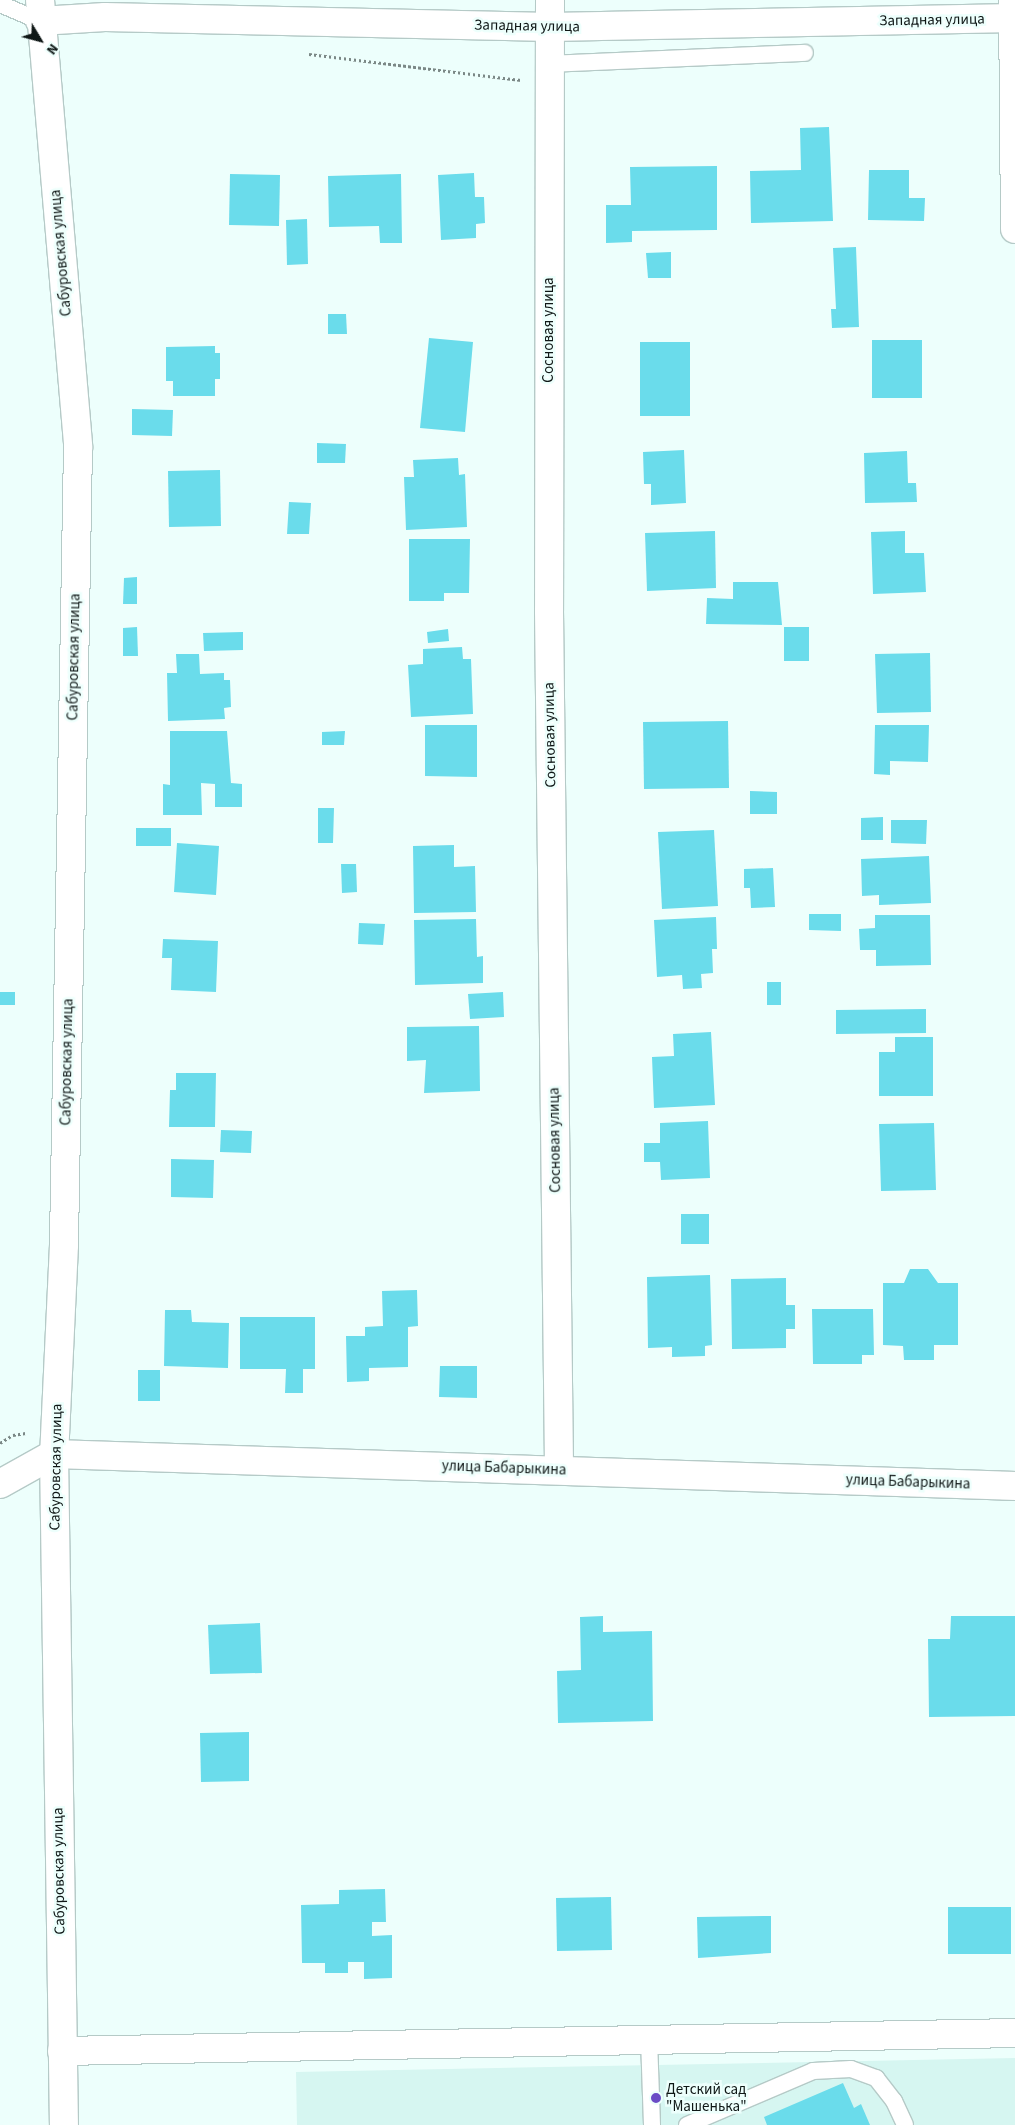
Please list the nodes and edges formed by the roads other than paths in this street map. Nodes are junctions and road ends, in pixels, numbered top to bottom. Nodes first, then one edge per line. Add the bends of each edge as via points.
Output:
1 (550, 0) edge
2 (0, 4) edge
3 (40, 10) edge
4 (1014, 12) edge
5 (550, 27) junction
6 (805, 53) dead end
7 (550, 64) junction
8 (1015, 229) edge
9 (54, 1454) junction
10 (559, 1470) junction
11 (1015, 1482) edge
12 (0, 1484) edge
13 (1015, 1486) edge
14 (1015, 2033) edge
15 (649, 2039) junction
16 (62, 2051) junction
17 (64, 2125) edge
18 (652, 2125) edge
19 (687, 2125) edge
20 (904, 2125) edge

1 - 5 street, Сосновая улица
2 - 3 lane
3 - 5 street, Западная улица via 105,17
3 - 9 street, Сабуровская улица via 78,447 64,1245
4 - 5 street, Западная улица
4 - 8 street
5 - 7 street, Сосновая улица
6 - 7 lane
7 - 10 street, Сосновая улица via 549,612
9 - 10 street, улица Бабарыкина
9 - 12 street
9 - 16 street, Сабуровская улица
10 - 13 street, улица Бабарыкина
11 - 13 street
14 - 15 street
15 - 16 street
15 - 18 lane
16 - 17 street, Сабуровская улица
19 - 20 lane via 813,2071 851,2069 876,2078 894,2101

